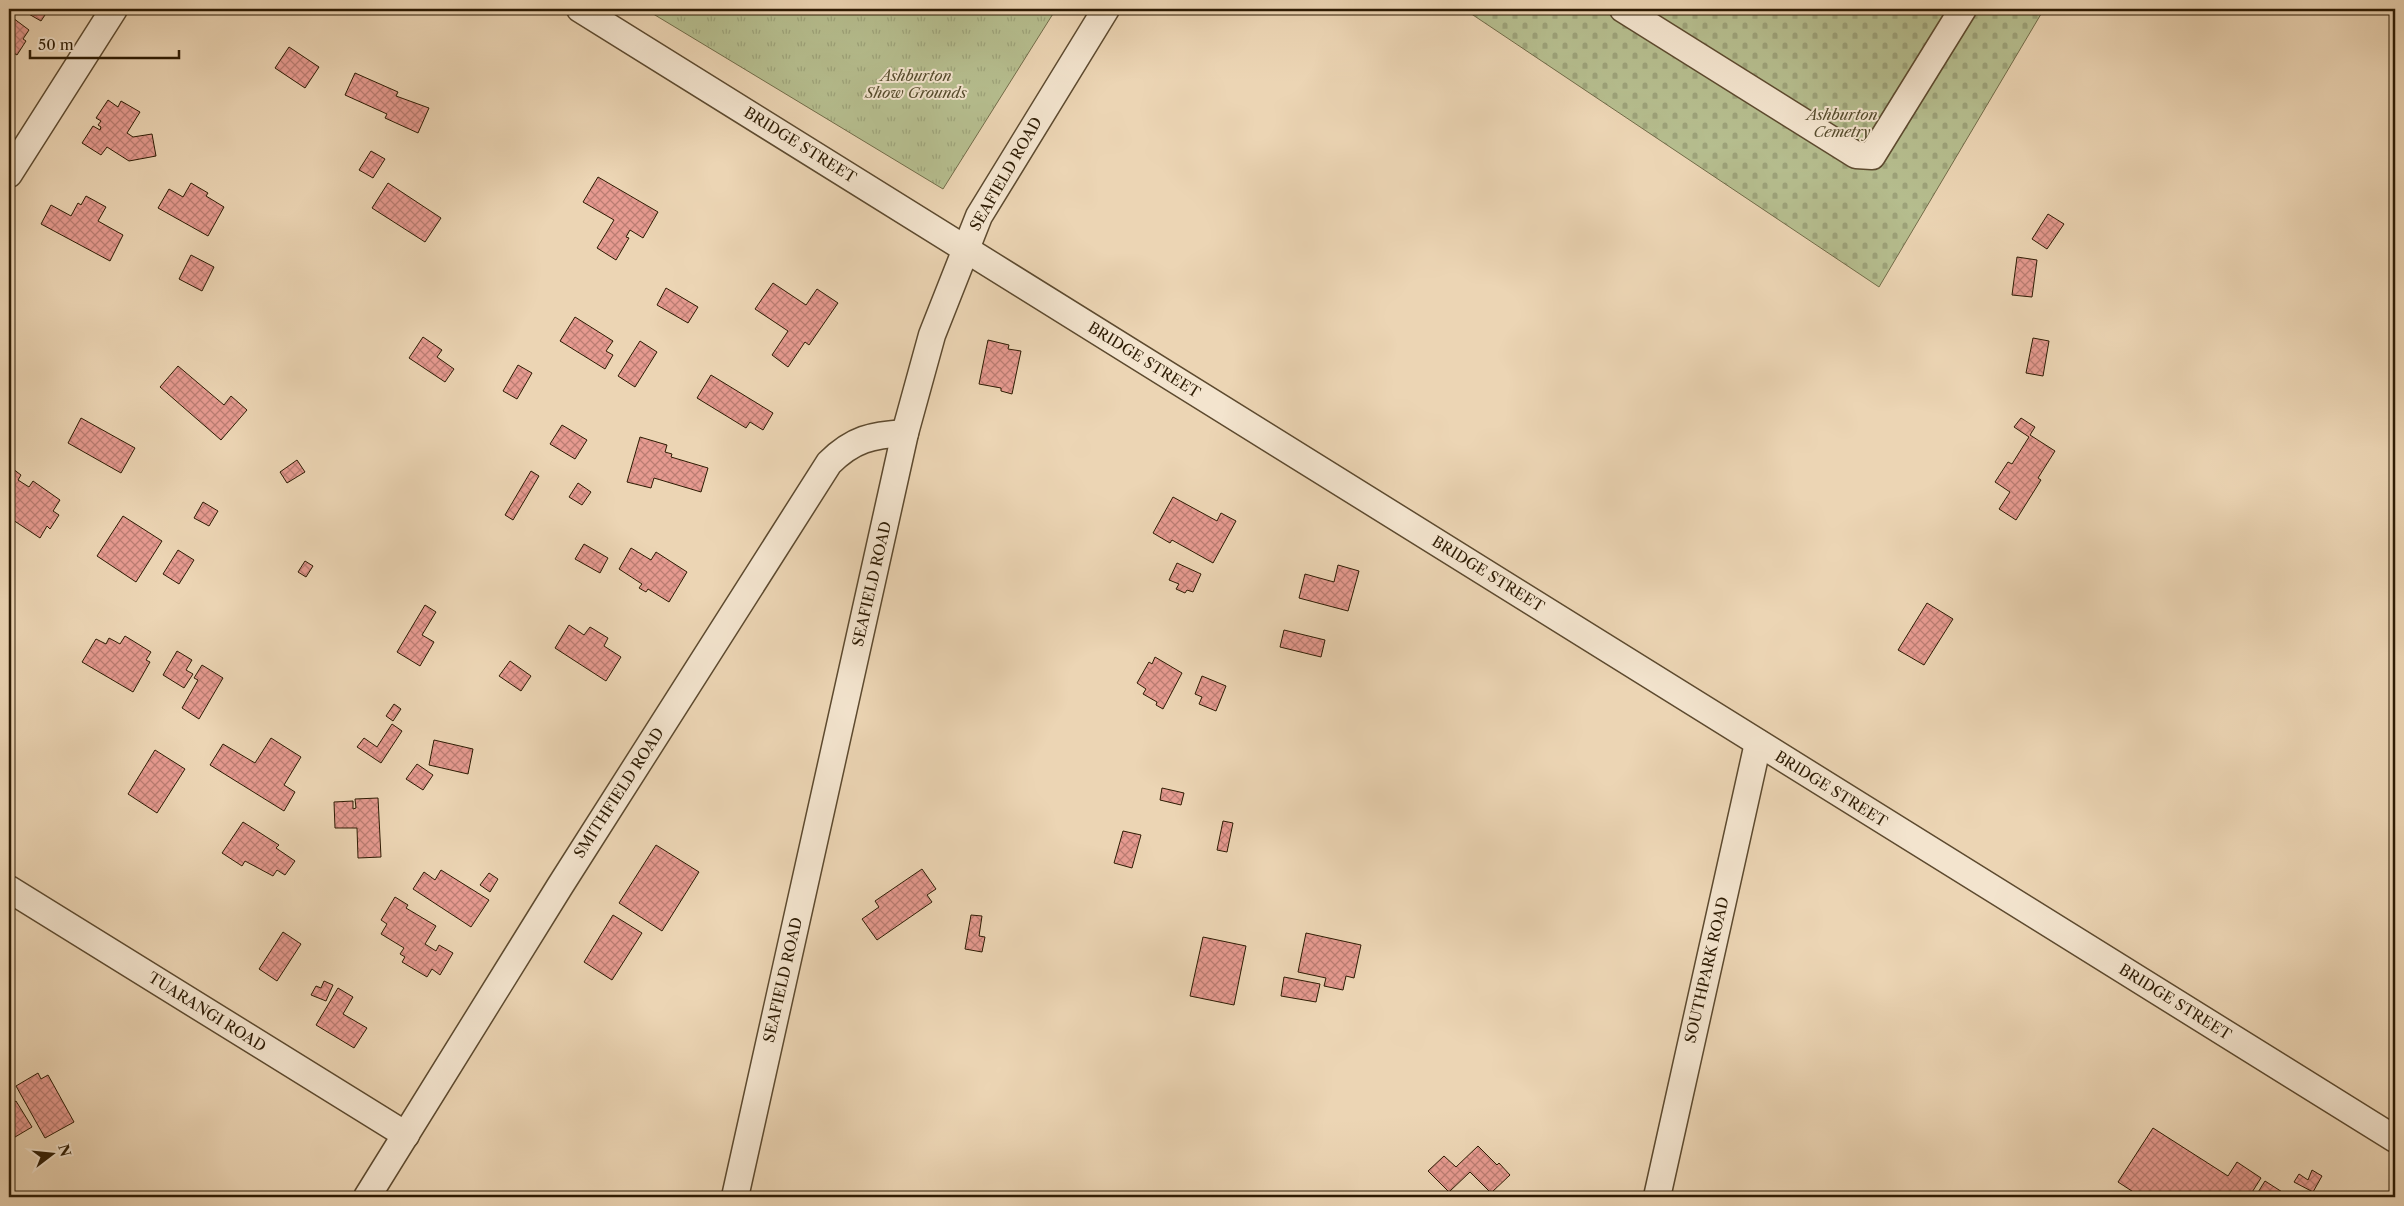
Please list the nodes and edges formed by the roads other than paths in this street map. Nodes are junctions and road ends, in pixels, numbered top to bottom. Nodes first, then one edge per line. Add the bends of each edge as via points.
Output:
1 (114, 9) edge
2 (580, 9) edge
3 (1106, 9) edge
4 (1622, 9) edge
5 (1963, 9) edge
6 (9, 174) edge
7 (965, 247) junction
8 (905, 433) junction
9 (1758, 743) junction
10 (9, 889) edge
11 (406, 1135) junction
12 (2395, 1139) edge
13 (367, 1197) edge
14 (735, 1197) edge
15 (1657, 1197) edge

1 - 6 street
2 - 7 street, BRIDGE STREET
3 - 7 street, SEAFIELD ROAD via 993,190
4 - 5 street via 1856,155 1872,156
7 - 8 street, SEAFIELD ROAD via 932,335
7 - 9 street, BRIDGE STREET
8 - 11 street, SMITHFIELD ROAD via 869,437 842,450 829,463
8 - 14 street, SEAFIELD ROAD
9 - 12 street, BRIDGE STREET
9 - 15 street, SOUTHPARK ROAD
10 - 11 street, TUARANGI ROAD
11 - 13 street, SMITHFIELD ROAD

